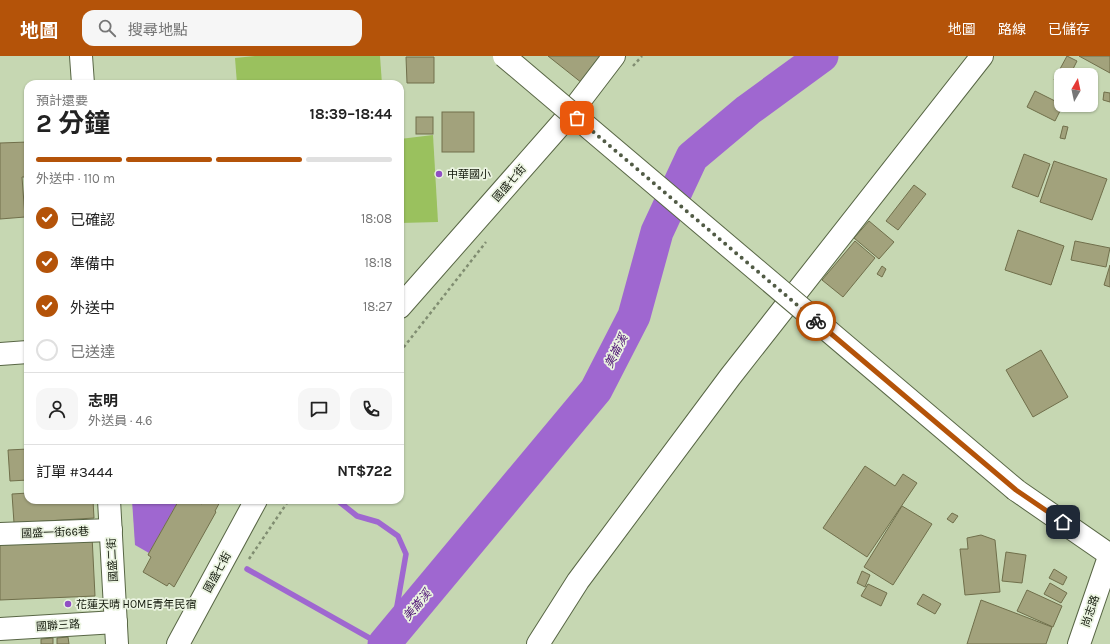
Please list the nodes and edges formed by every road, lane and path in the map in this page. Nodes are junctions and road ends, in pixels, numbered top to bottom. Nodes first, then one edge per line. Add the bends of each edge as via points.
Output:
1 (81, 56) edge
2 (504, 56) edge
3 (614, 56) edge
4 (982, 56) edge
5 (83, 80) edge
6 (404, 302) edge
7 (24, 352) edge
8 (0, 354) edge
9 (109, 504) edge
10 (254, 504) edge
11 (285, 504) edge
12 (111, 530) junction
13 (0, 534) edge
14 (1110, 555) edge
15 (247, 562) dead end
16 (116, 622) junction
17 (0, 629) edge
18 (117, 644) edge
19 (178, 644) edge
20 (538, 644) edge
21 (1079, 644) edge

1 - 5 street
2 - 14 street, bridge via 1016,490
3 - 6 street, 國盛七街 via 569,114
4 - 20 street via 730,377 578,581
7 - 8 street
9 - 12 street, 國盛二街
10 - 19 street, 國盛七街
11 - 15 path
12 - 13 street, 國盛一街66巷
12 - 16 street, 國盛二街
14 - 21 street, 尚志路
16 - 17 street, 國聯三路
16 - 18 street, 國盛二街

